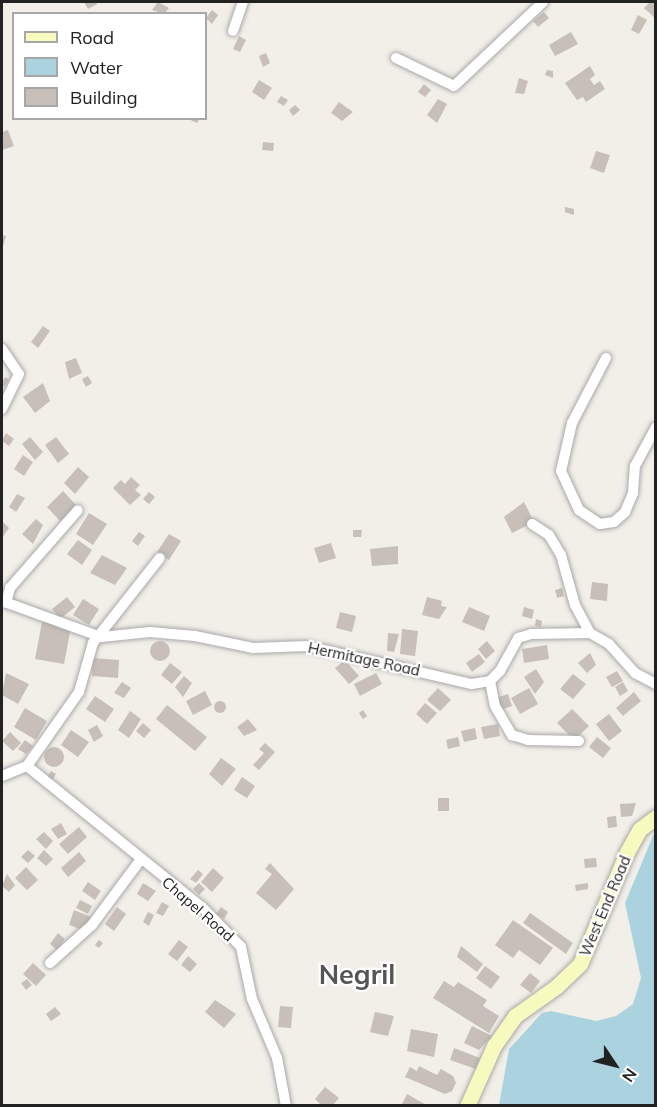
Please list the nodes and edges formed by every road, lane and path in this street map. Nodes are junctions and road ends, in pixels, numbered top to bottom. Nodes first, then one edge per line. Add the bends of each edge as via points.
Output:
1 (543, 2) edge
2 (238, 3) edge
3 (233, 31) dead end
4 (396, 58) dead end
5 (2, 349) edge
6 (606, 358) dead end
7 (2, 409) edge
8 (656, 427) edge
9 (78, 510) dead end
10 (532, 525) dead end
11 (160, 558) dead end
12 (4, 602) edge
13 (590, 633) junction
14 (101, 637) junction
15 (490, 681) junction
16 (656, 684) edge
17 (579, 741) dead end
18 (27, 766) junction
19 (2, 776) edge
20 (656, 817) edge
21 (141, 860) junction
22 (50, 963) dead end
23 (286, 1106) edge
24 (467, 1106) edge

1 - 4 street via 454,86
2 - 3 street
5 - 7 street via 19,374
6 - 8 street via 572,423 561,471 579,510 600,524 614,522 625,512 633,493 635,466
9 - 12 street via 10,588
10 - 13 street via 549,535 561,555 575,605
11 - 14 street via 131,590
12 - 14 street, Hermitage Road
13 - 15 street via 531,634 518,638
13 - 16 street via 614,648 635,674
14 - 15 street, Hermitage Road via 150,632 253,648 307,646 472,684
14 - 18 street via 88,656 79,692
15 - 17 street via 495,706 512,735 528,740
18 - 19 street
18 - 21 street, Chapel Road
20 - 24 main road, West End Road via 640,829 627,852 580,963 557,986 515,1016 494,1046
21 - 22 street via 92,925
21 - 23 street, Chapel Road via 202,908 241,947 252,999 277,1058

